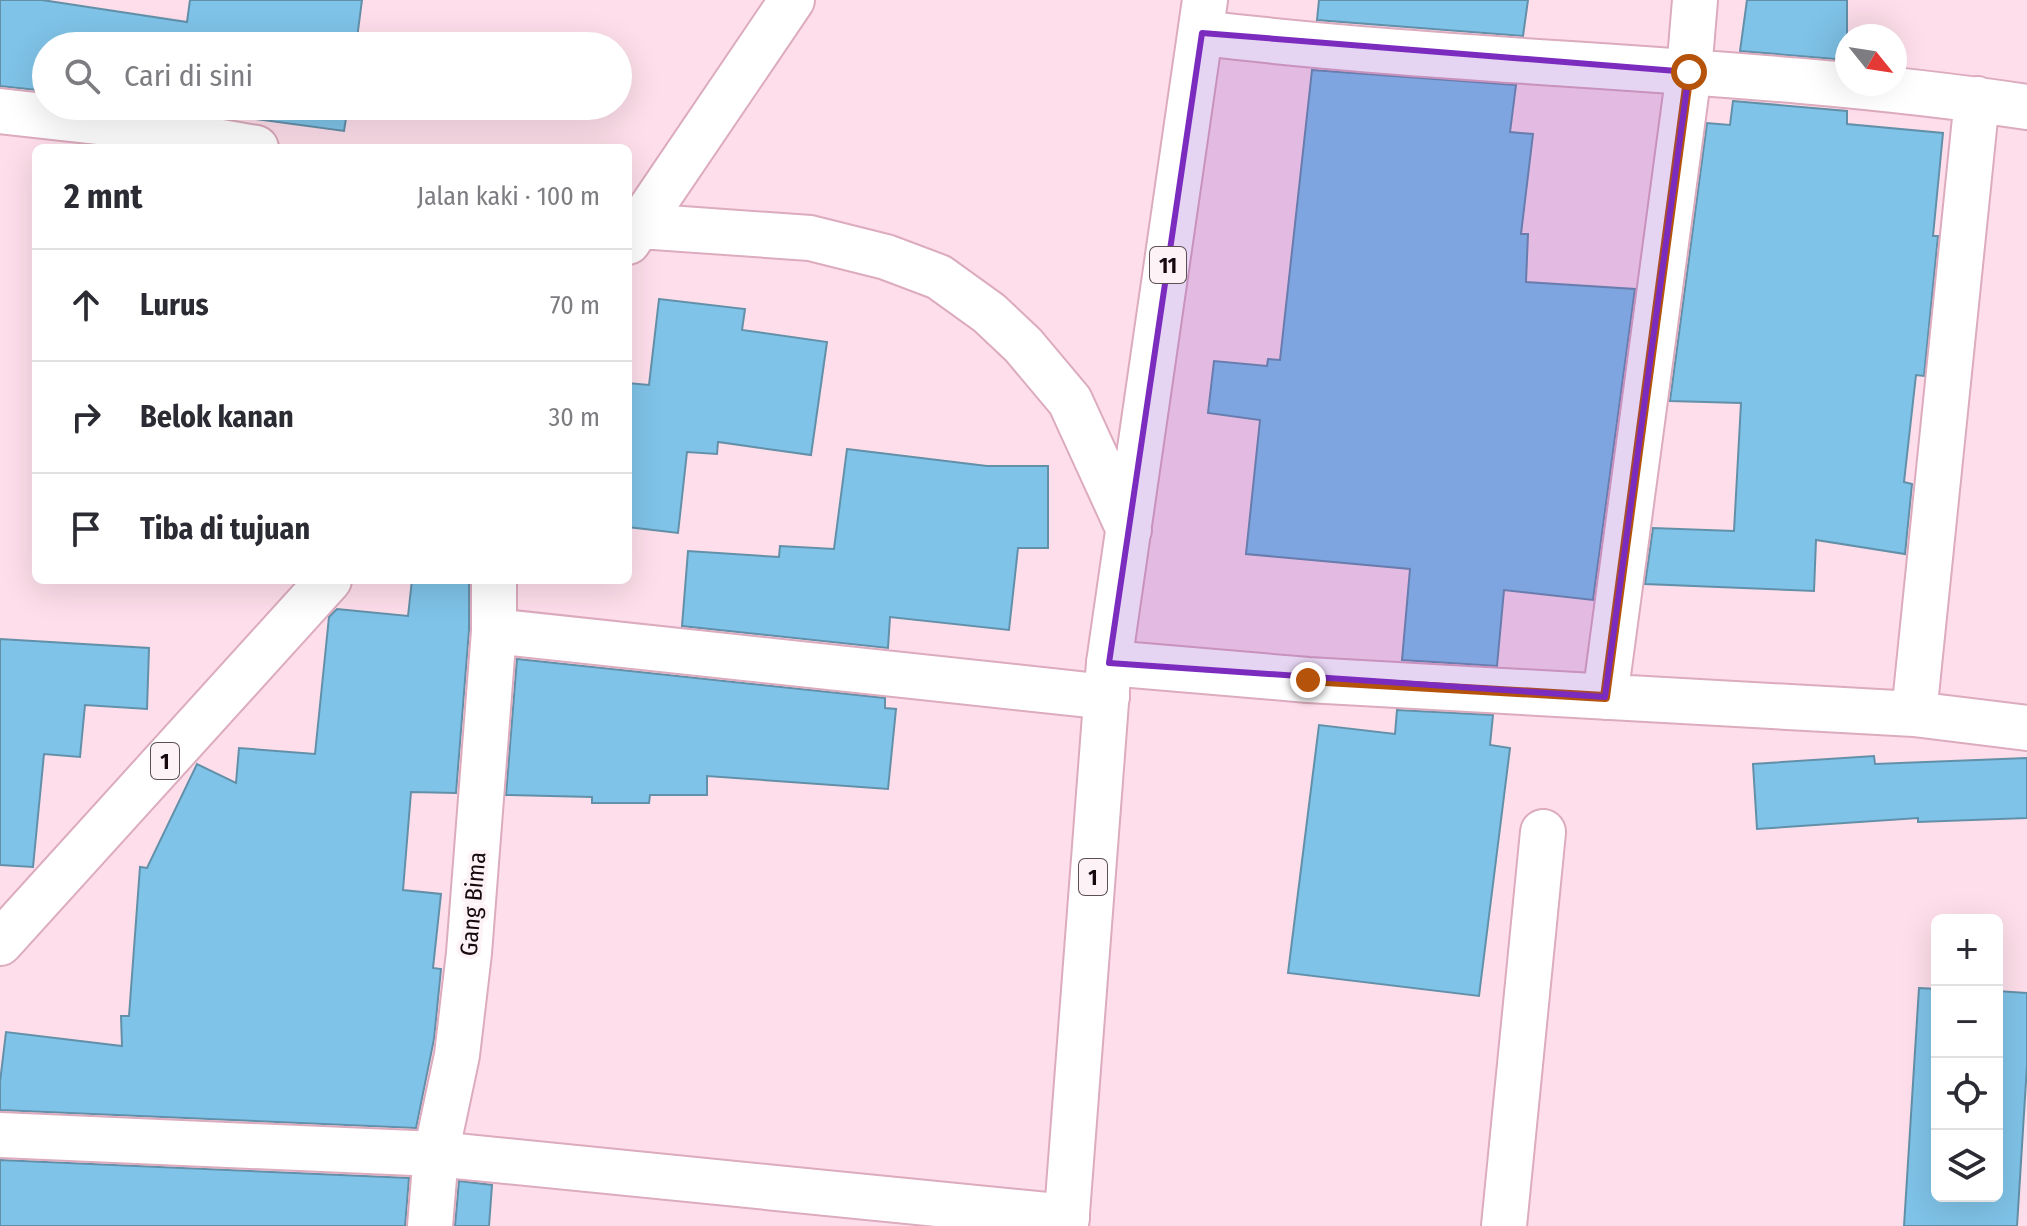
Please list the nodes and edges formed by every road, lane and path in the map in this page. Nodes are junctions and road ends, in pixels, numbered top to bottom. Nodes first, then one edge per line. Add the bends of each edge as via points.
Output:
1 (792, 0) edge
2 (1695, 0) edge
3 (1204, 16) edge
4 (1689, 72) junction
5 (1977, 99) junction
6 (2027, 107) edge
7 (0, 111) edge
8 (32, 115) edge
9 (80, 120) edge
10 (233, 144) edge
11 (632, 230) edge
12 (1129, 530) junction
13 (325, 584) edge
14 (494, 584) edge
15 (494, 631) junction
16 (1108, 680) junction
17 (1605, 697) junction
18 (1914, 714) junction
19 (2027, 728) edge
20 (1543, 832) dead end
21 (0, 943) edge
22 (0, 1135) edge
23 (436, 1154) junction
24 (1067, 1222) edge
25 (430, 1226) edge
26 (1504, 1226) edge

1 - 11 main road
2 - 4 main road
3 - 4 main road
3 - 12 main road, 11
4 - 5 main road
4 - 17 main road
5 - 6 main road
5 - 18 main road
7 - 8 main road
9 - 10 main road
11 - 12 main road via 810,238 939,277 1023,345 1070,401
12 - 16 main road, 1
13 - 21 main road, 1
14 - 15 main road, Gang Bima
15 - 16 main road
15 - 23 main road, Gang Bima via 469,953 457,1055
16 - 17 main road via 1308,680
16 - 24 main road, 1
17 - 18 main road
18 - 19 main road
20 - 26 main road
22 - 23 main road
23 - 24 main road
23 - 25 main road, Gang Bima

